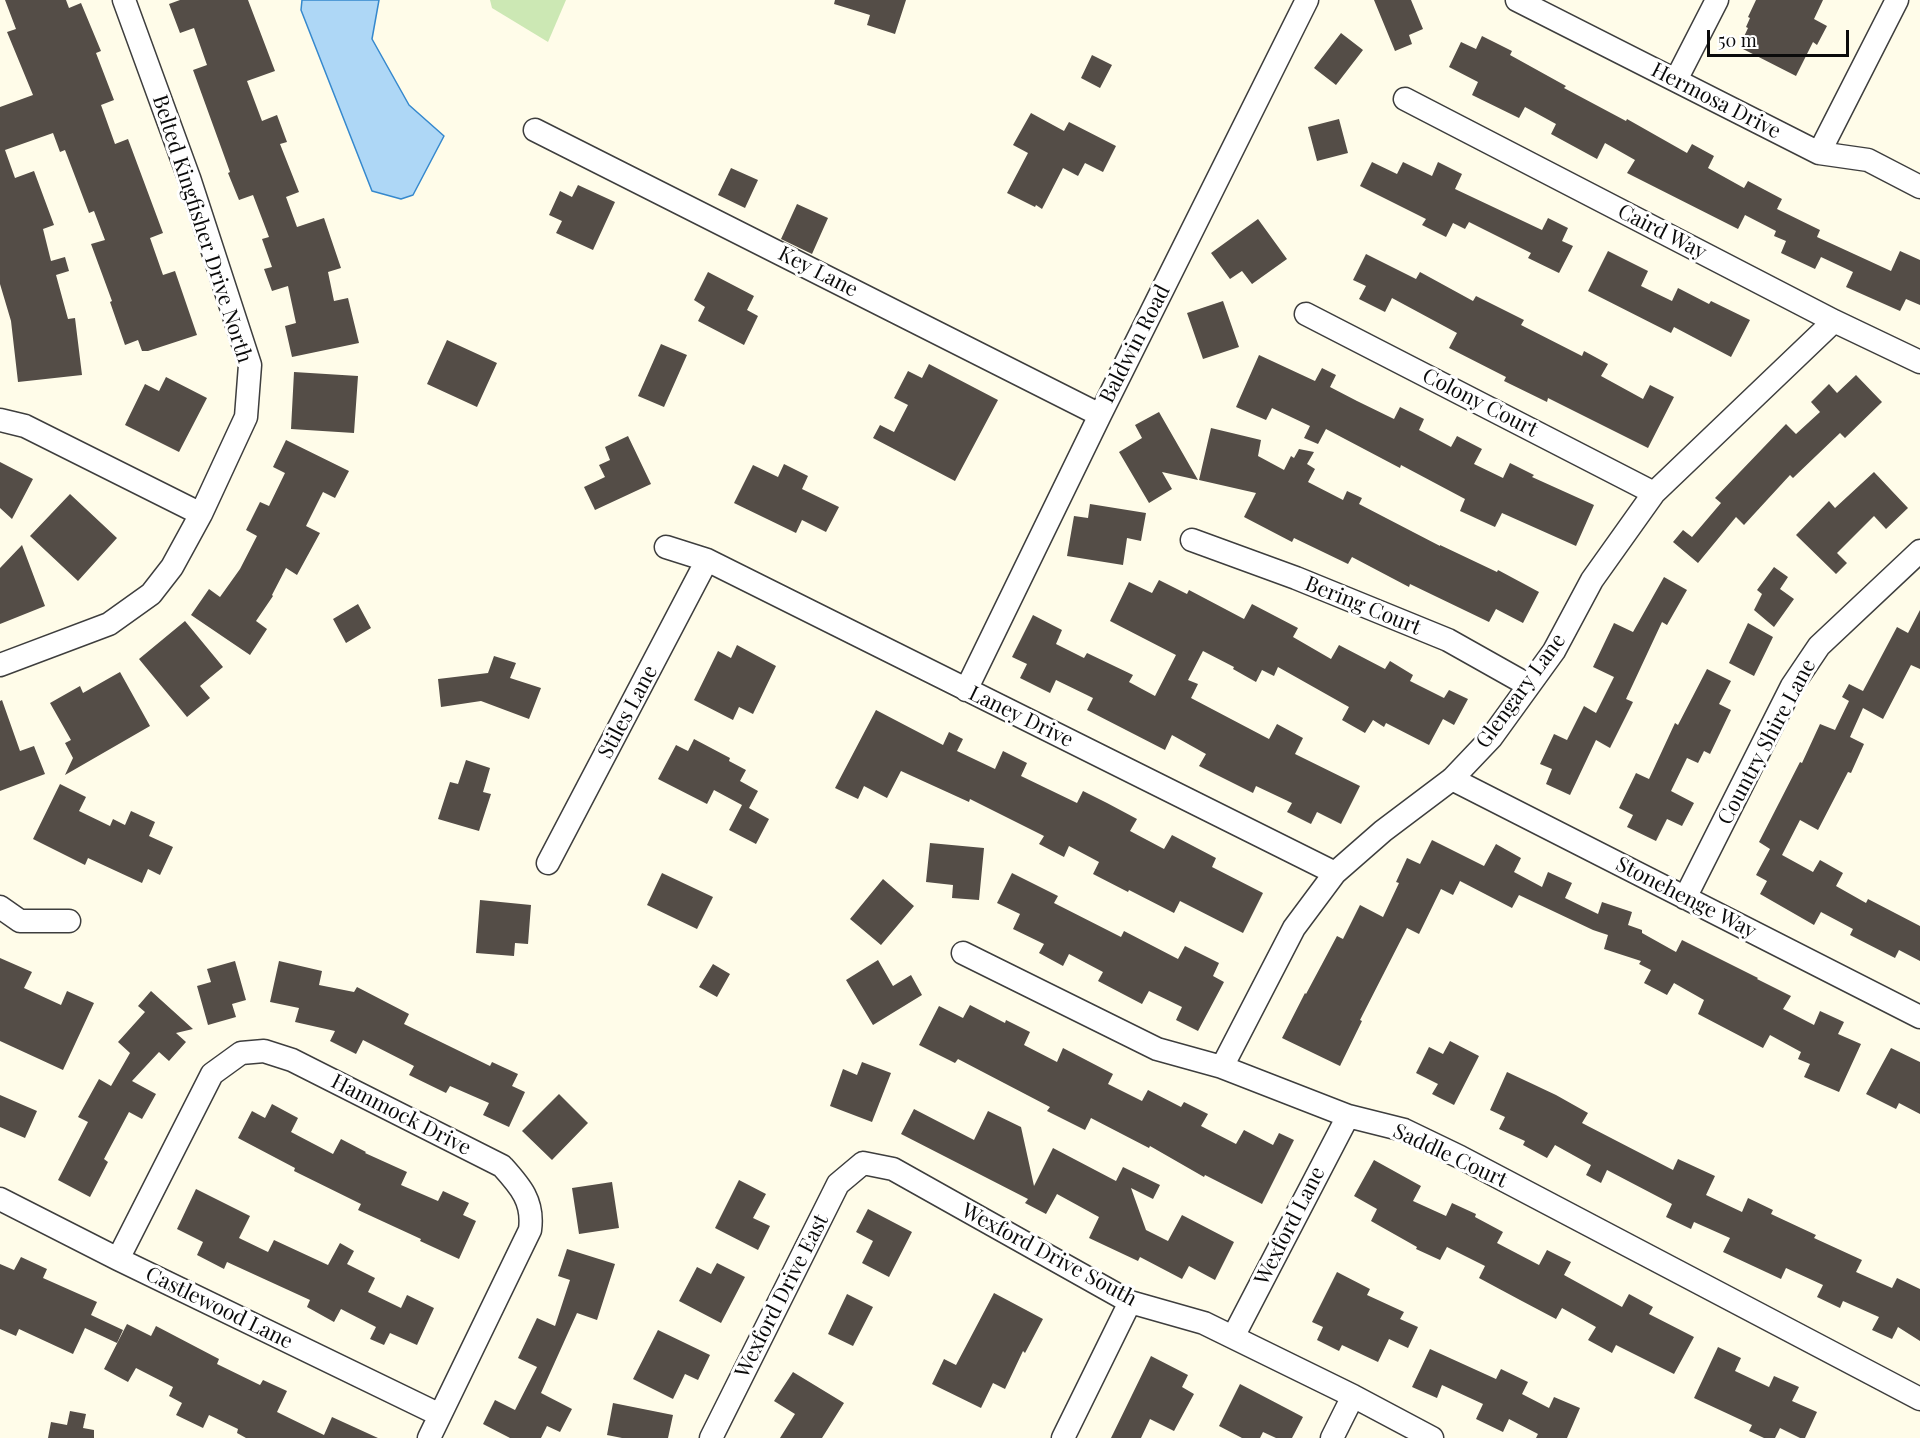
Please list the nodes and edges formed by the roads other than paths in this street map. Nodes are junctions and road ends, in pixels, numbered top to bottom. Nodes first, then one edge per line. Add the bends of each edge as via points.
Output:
1 (124, 0) edge
2 (1307, 0) edge
3 (1517, 0) edge
4 (1717, 0) edge
5 (1897, 0) edge
6 (1676, 80) junction
7 (1405, 99) dead end
8 (535, 130) dead end
9 (1820, 153) junction
10 (1920, 187) edge
11 (1306, 314) dead end
12 (1834, 321) junction
13 (1920, 362) edge
14 (1100, 415) junction
15 (0, 420) edge
16 (1654, 493) junction
17 (201, 514) junction
18 (1192, 540) dead end
19 (666, 548) dead end
20 (1920, 551) edge
21 (707, 560) junction
22 (0, 665) edge
23 (1528, 685) junction
24 (966, 690) junction
25 (1452, 779) junction
26 (548, 863) dead end
27 (1335, 873) junction
28 (1685, 898) junction
29 (0, 907) edge
30 (69, 921) dead end
31 (963, 953) dead end
32 (1920, 1017) edge
33 (1222, 1067) junction
34 (1348, 1116) junction
35 (863, 1163) joint
36 (0, 1199) edge
37 (118, 1259) junction
38 (1130, 1302) junction
39 (1233, 1337) junction
40 (1353, 1396) junction
41 (1920, 1400) edge
42 (440, 1415) junction
43 (429, 1438) edge
44 (711, 1438) edge
45 (1063, 1438) edge
46 (1332, 1438) edge
47 (1432, 1438) edge

1 - 17 street, Belted Kingfisher Drive North via 189,178 250,365 246,417
2 - 14 street, Baldwin Road
3 - 6 street, Hermosa Drive
4 - 6 street
5 - 9 street
6 - 9 street, Hermosa Drive
7 - 12 street, Caird Way
8 - 14 street, Key Lane
9 - 10 street, Hermosa Drive via 1868,159
11 - 16 street, Colony Court
12 - 13 street, Caird Way
12 - 16 street, Glengary Lane
14 - 24 street, Baldwin Road
15 - 17 street via 25,426
16 - 23 street, Glengary Lane via 1592,580 1554,651
17 - 22 street, Belted Kingfisher Drive North via 172,567 150,594 118,619
18 - 23 street, Bering Court via 1448,640
19 - 21 street, Laney Drive
20 - 28 street, Country Shire Lane via 1819,646 1792,686
21 - 24 street, Laney Drive
21 - 26 street, Stiles Lane
23 - 25 street, Glengary Lane via 1491,738
24 - 27 street, Laney Drive
25 - 27 street, Glengary Lane
25 - 28 street, Stonehenge Way
27 - 33 street, Glengary Lane via 1294,928
28 - 32 street, Stonehenge Way
29 - 30 street via 20,921
31 - 33 street, Saddle Court via 1157,1049
33 - 34 street, Saddle Court
34 - 39 street, Wexford Lane
34 - 41 street, Saddle Court via 1404,1131 1460,1157
35 - 38 street, Wexford Drive South via 893,1169
35 - 44 street, Wexford Drive East via 838,1184
36 - 37 street, Castlewood Lane
37 - 42 street, Castlewood Lane
37 - 42 street, Hammock Drive via 212,1074 241,1053 264,1051 292,1060 502,1166 530,1206 530,1230
38 - 39 street, Wexford Drive South via 1204,1323
38 - 45 street
39 - 40 street, Wexford Drive South
40 - 46 street
40 - 47 street, Wexford Drive South
42 - 43 street, Hammock Drive

